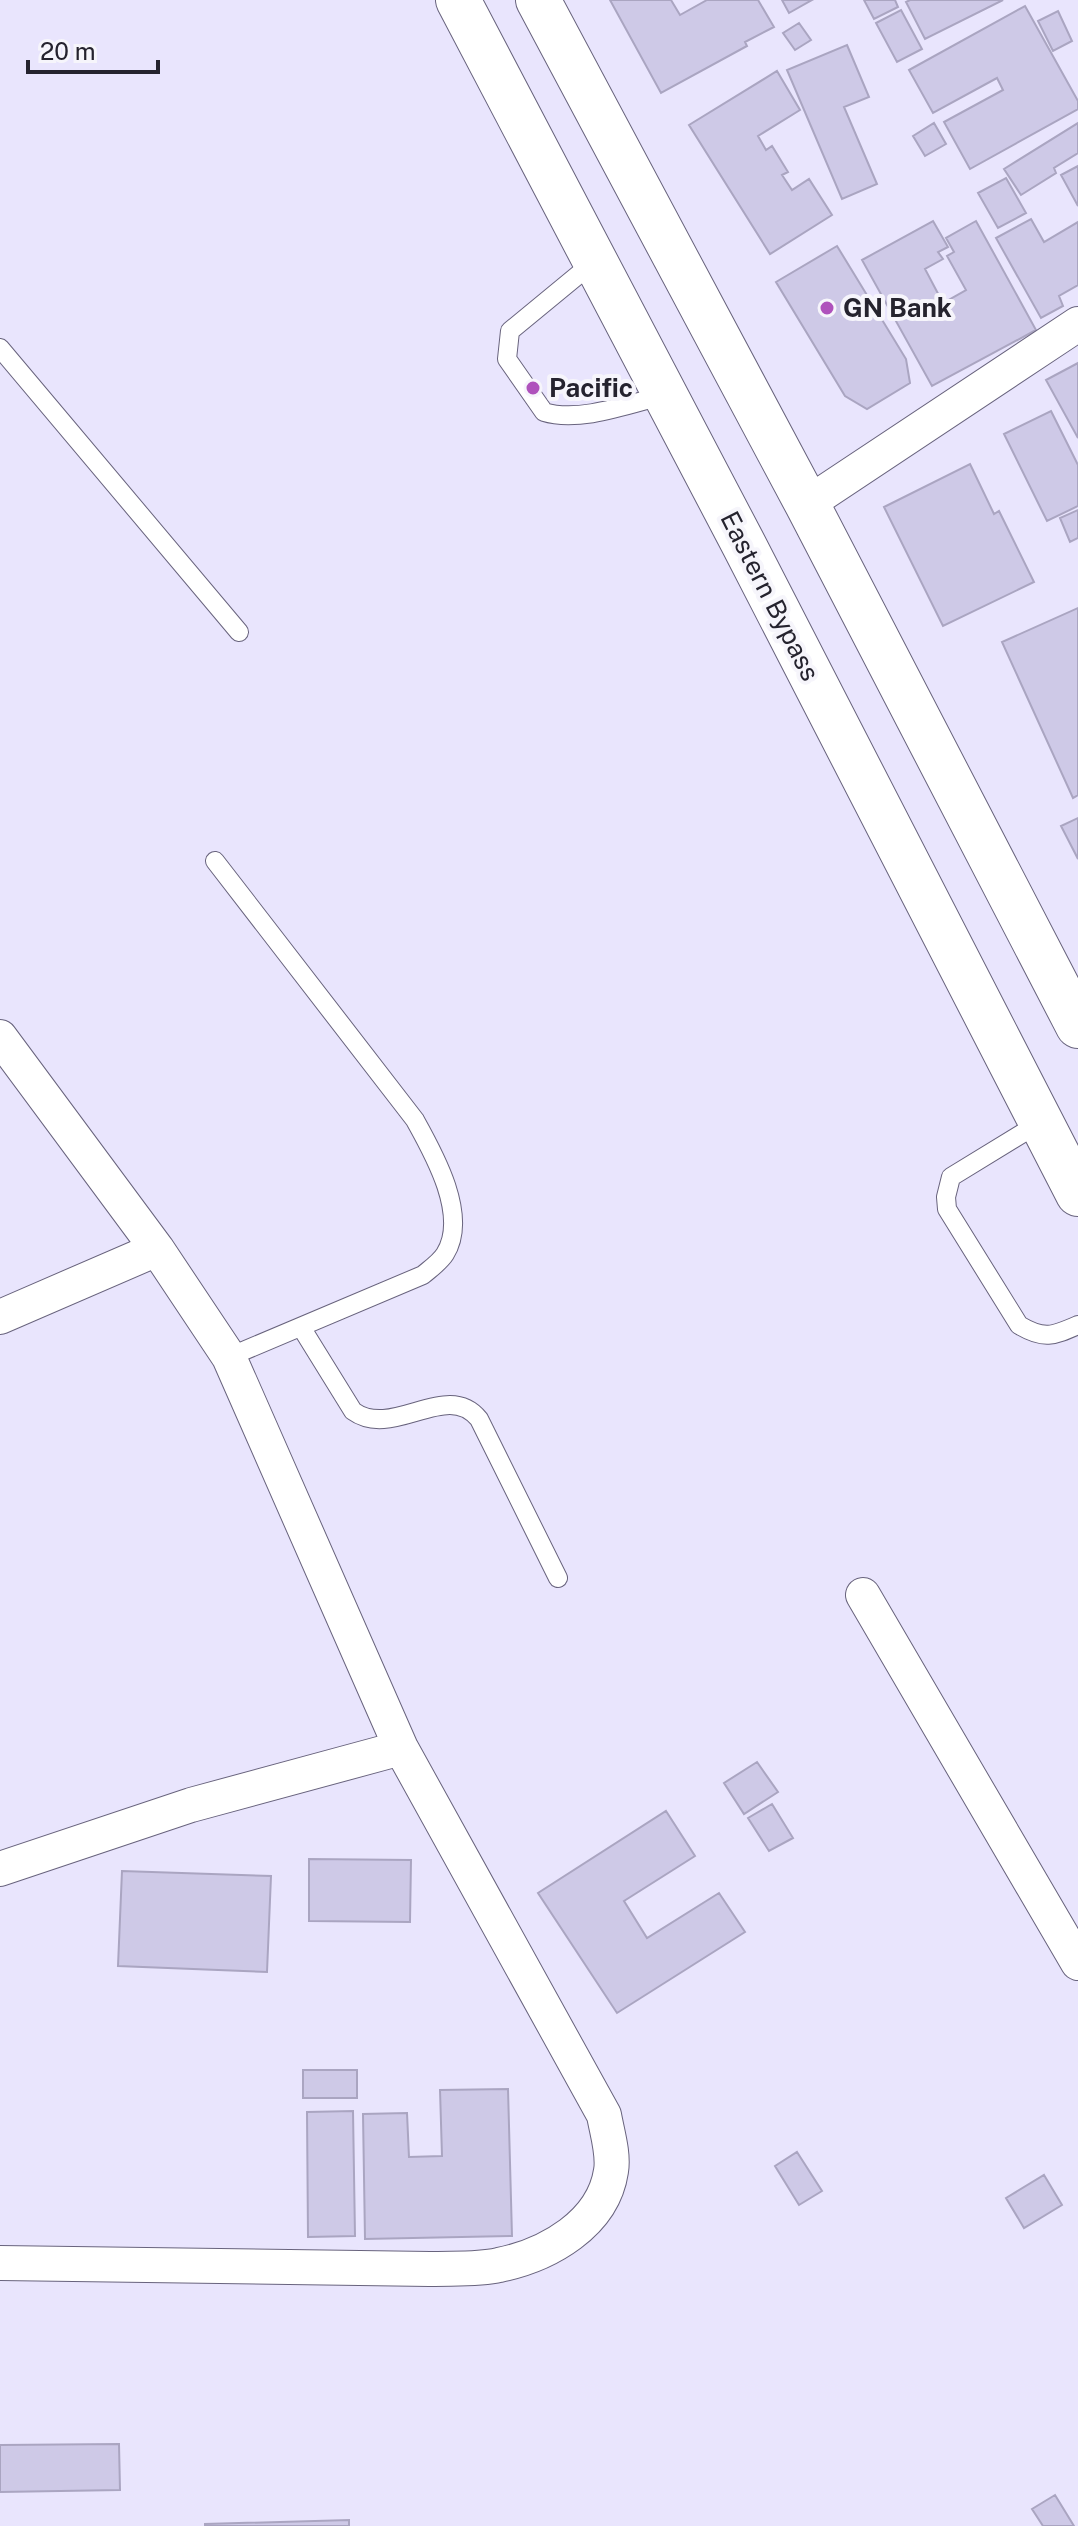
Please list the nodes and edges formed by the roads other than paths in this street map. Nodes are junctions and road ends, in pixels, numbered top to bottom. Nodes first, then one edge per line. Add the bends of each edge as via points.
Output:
1 (458, 0) edge
2 (538, 0) edge
3 (595, 261) junction
4 (1078, 324) edge
5 (0, 348) edge
6 (665, 395) junction
7 (807, 504) junction
8 (239, 632) dead end
9 (215, 861) dead end
10 (1078, 1026) edge
11 (0, 1037) edge
12 (1041, 1122) junction
13 (1078, 1194) edge
14 (157, 1249) junction
15 (0, 1317) edge
16 (1078, 1325) edge
17 (301, 1327) junction
18 (229, 1357) junction
19 (558, 1578) dead end
20 (863, 1595) dead end
21 (401, 1748) junction
22 (0, 1869) edge
23 (1078, 1963) edge
24 (0, 2263) edge

1 - 3 highway, Eastern Bypass
2 - 7 highway
3 - 6 highway, Eastern Bypass
3 - 6 lane via 510,331 507,359 544,412 553,415 573,417
4 - 7 street
5 - 8 lane
6 - 12 highway, Eastern Bypass
7 - 10 highway
9 - 17 lane via 415,1120 444,1180 454,1219 444,1257 423,1275
11 - 14 street
12 - 13 highway, Eastern Bypass
12 - 16 lane via 951,1177 947,1209 1019,1325 1033,1334 1053,1336
14 - 15 street
14 - 18 street
17 - 18 lane
17 - 19 lane via 361,1417 374,1421 454,1404 469,1407
18 - 21 street
20 - 23 street
21 - 22 street via 191,1805
21 - 24 street via 604,2115 612,2168 606,2193 589,2219 534,2255 497,2266

